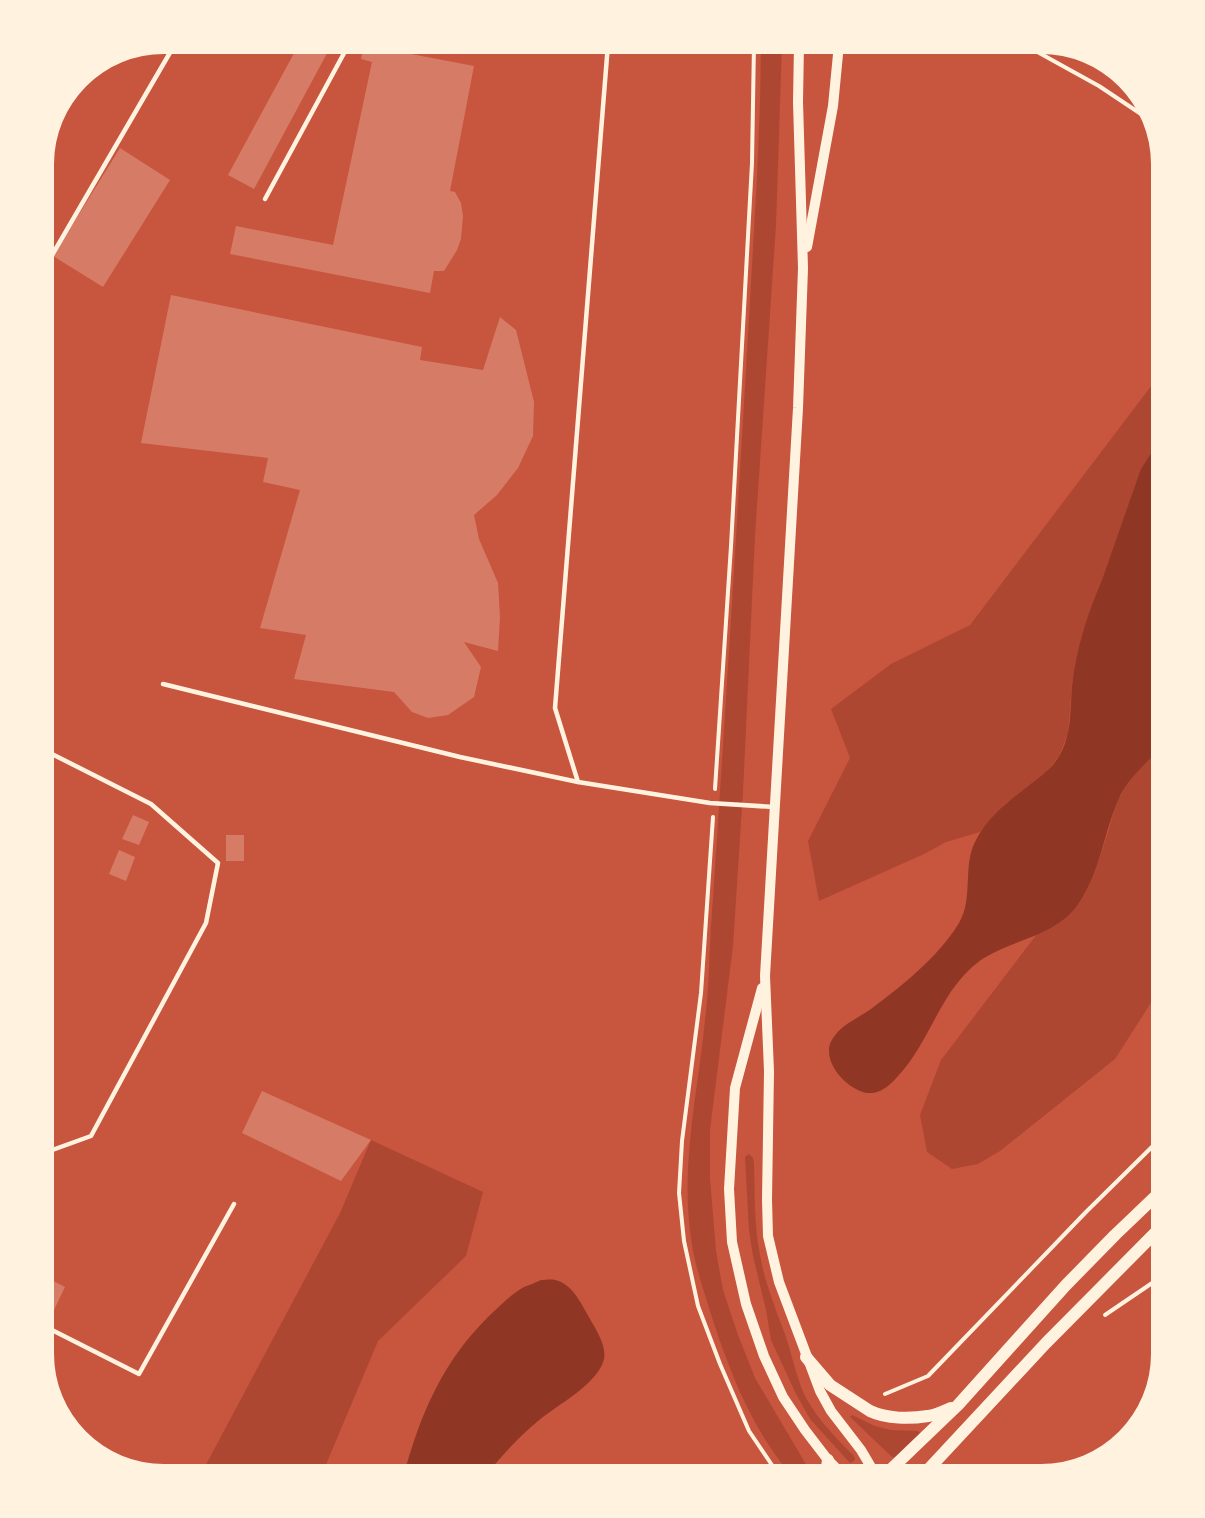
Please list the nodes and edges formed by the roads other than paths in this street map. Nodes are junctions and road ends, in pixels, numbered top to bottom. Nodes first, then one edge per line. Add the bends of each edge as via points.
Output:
1 (169, 54) edge
2 (344, 54) edge
3 (607, 54) edge
4 (799, 54) edge
5 (838, 54) edge
6 (265, 199) dead end
7 (54, 251) edge
8 (803, 268) junction
9 (163, 684) dead end
10 (54, 755) edge
11 (578, 782) junction
12 (775, 807) junction
13 (765, 976) junction
14 (54, 1149) edge
15 (1151, 1201) edge
16 (234, 1204) dead end
17 (1151, 1237) edge
18 (54, 1331) edge
19 (806, 1357) junction
20 (958, 1405) junction
21 (828, 1460) junction
22 (827, 1464) edge
23 (832, 1464) edge
24 (869, 1464) edge
25 (896, 1464) edge
26 (933, 1464) edge

1 - 7 lane
2 - 6 lane
3 - 11 lane via 555,708
4 - 8 street
5 - 8 street via 833,106
8 - 12 street
9 - 11 lane via 460,758
10 - 14 lane via 151,804 218,863 206,923 91,1136
11 - 12 lane via 714,803
12 - 13 street
13 - 19 street via 768,1236
13 - 21 street via 735,1088 729,1189 732,1242 746,1304 764,1356 783,1396
15 - 20 main road via 1066,1285
16 - 18 lane via 139,1374
17 - 26 main road
19 - 20 main road via 830,1385 870,1412 906,1418 931,1416
19 - 24 street via 831,1411
20 - 25 main road
21 - 22 main road
21 - 23 street

